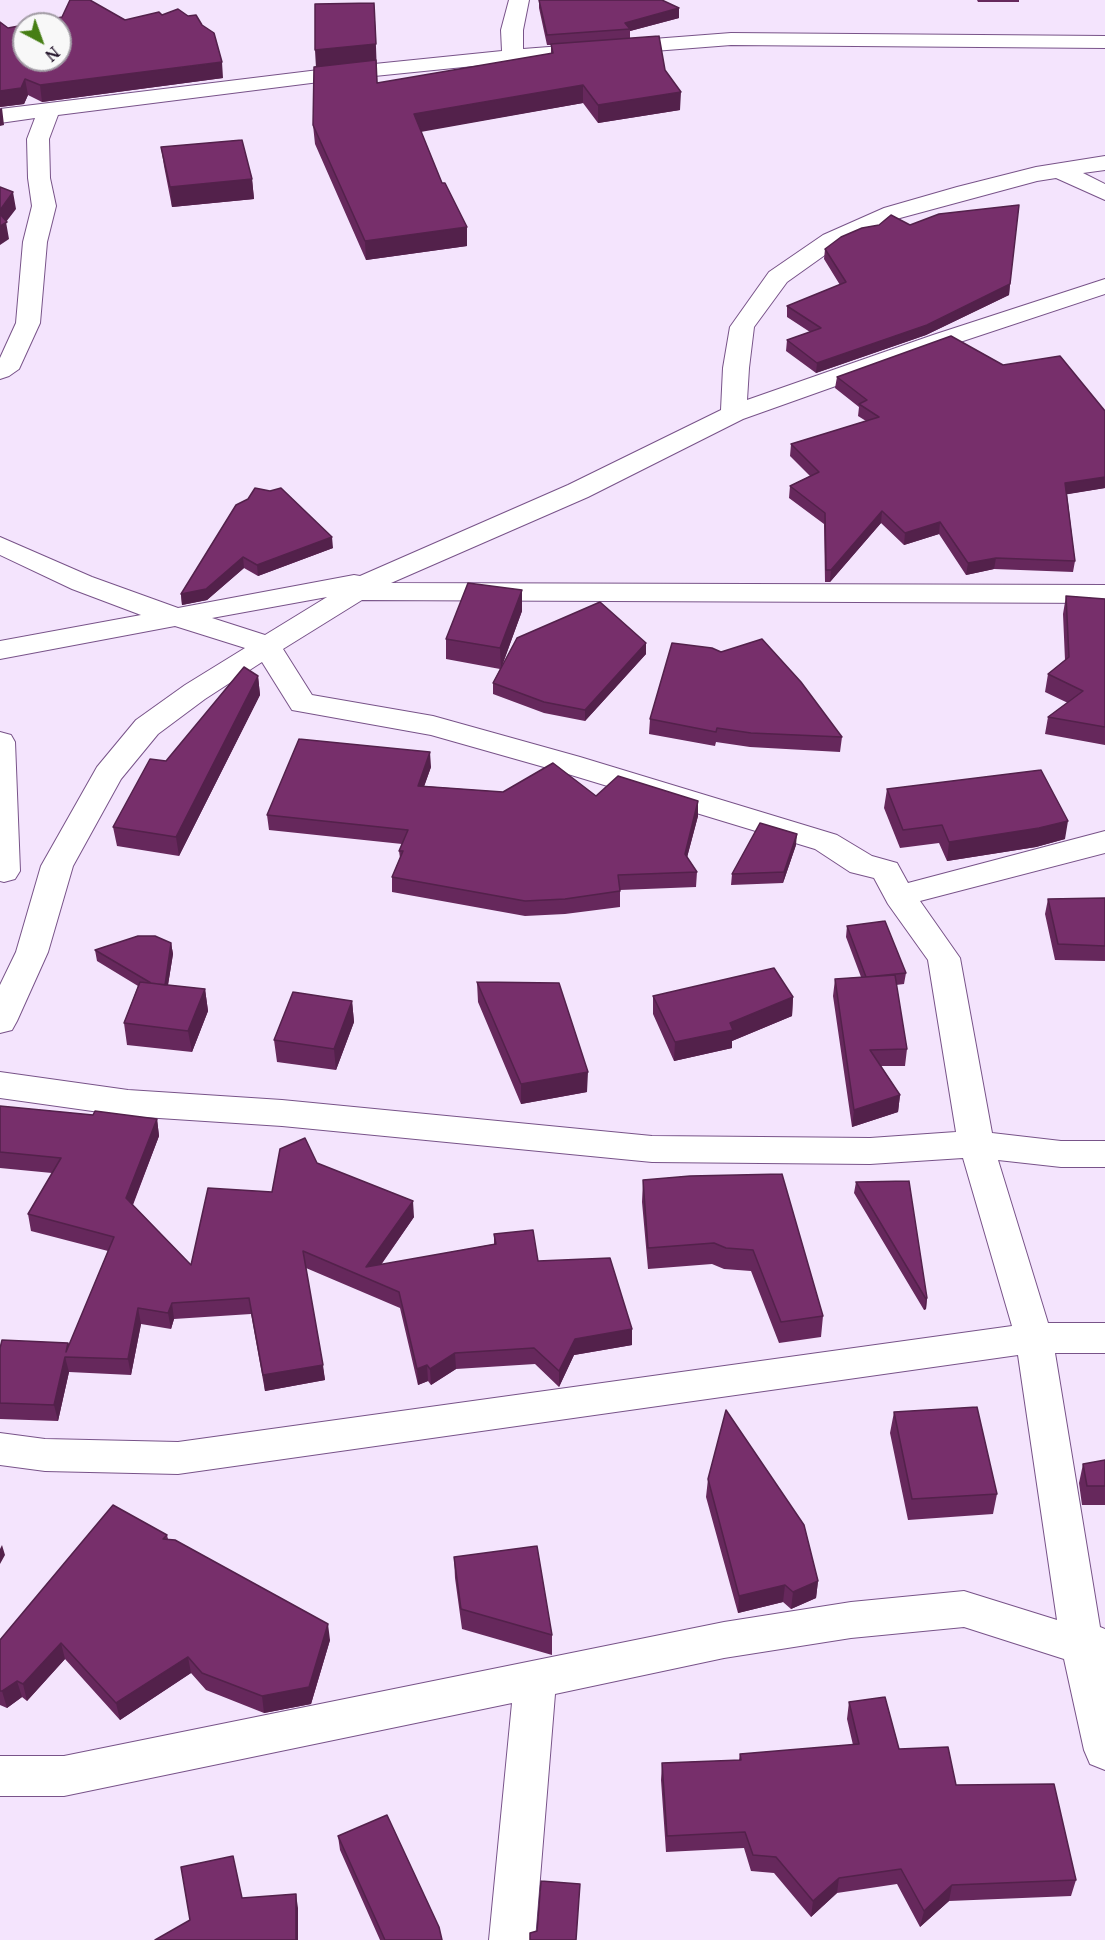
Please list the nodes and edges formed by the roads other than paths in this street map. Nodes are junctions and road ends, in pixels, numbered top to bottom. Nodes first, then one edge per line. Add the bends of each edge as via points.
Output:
1 (519, 0) edge
2 (1105, 42) edge
3 (513, 56) junction
4 (48, 112) junction
5 (0, 116) edge
6 (1105, 163) edge
7 (1060, 171) junction
8 (1105, 193) edge
9 (1105, 286) edge
10 (0, 371) edge
11 (734, 414) junction
12 (0, 545) edge
13 (364, 585) junction
14 (1105, 594) edge
15 (174, 616) junction
16 (266, 645) junction
17 (0, 650) edge
18 (0, 742) edge
19 (1105, 842) edge
20 (57, 866) junction
21 (2, 872) edge
22 (899, 896) junction
23 (0, 1021) edge
24 (0, 1085) edge
25 (976, 1144) junction
26 (1105, 1154) edge
27 (1034, 1338) junction
28 (1105, 1338) edge
29 (0, 1449) edge
30 (1093, 1646) edge
31 (534, 1680) junction
32 (1105, 1750) edge
33 (0, 1776) edge
34 (512, 1940) edge

1 - 3 street via 512,30
2 - 3 street via 731,39
3 - 4 street via 335,74
4 - 5 street
4 - 10 street via 38,140 44,206 36,242 28,323 10,364
6 - 7 street
7 - 8 street
7 - 11 street via 892,213 831,240 778,277 742,327
9 - 11 street
11 - 13 street via 578,491
12 - 15 street via 82,583
13 - 14 street
13 - 15 street
13 - 16 street
15 - 16 street
15 - 17 street
16 - 20 street via 147,728 108,774
16 - 22 street via 302,703 433,726 826,842 861,864 886,871
18 - 21 street
19 - 22 street
20 - 21 street
20 - 23 street via 32,952
22 - 25 street via 944,958
24 - 25 street via 128,1103 282,1113 652,1149 870,1151
25 - 26 street via 1061,1154
25 - 27 street
27 - 28 street
27 - 29 street via 178,1458 45,1455
27 - 30 street
30 - 31 street via 964,1609 851,1620 735,1638
30 - 32 street
31 - 33 street via 64,1776
31 - 34 street

